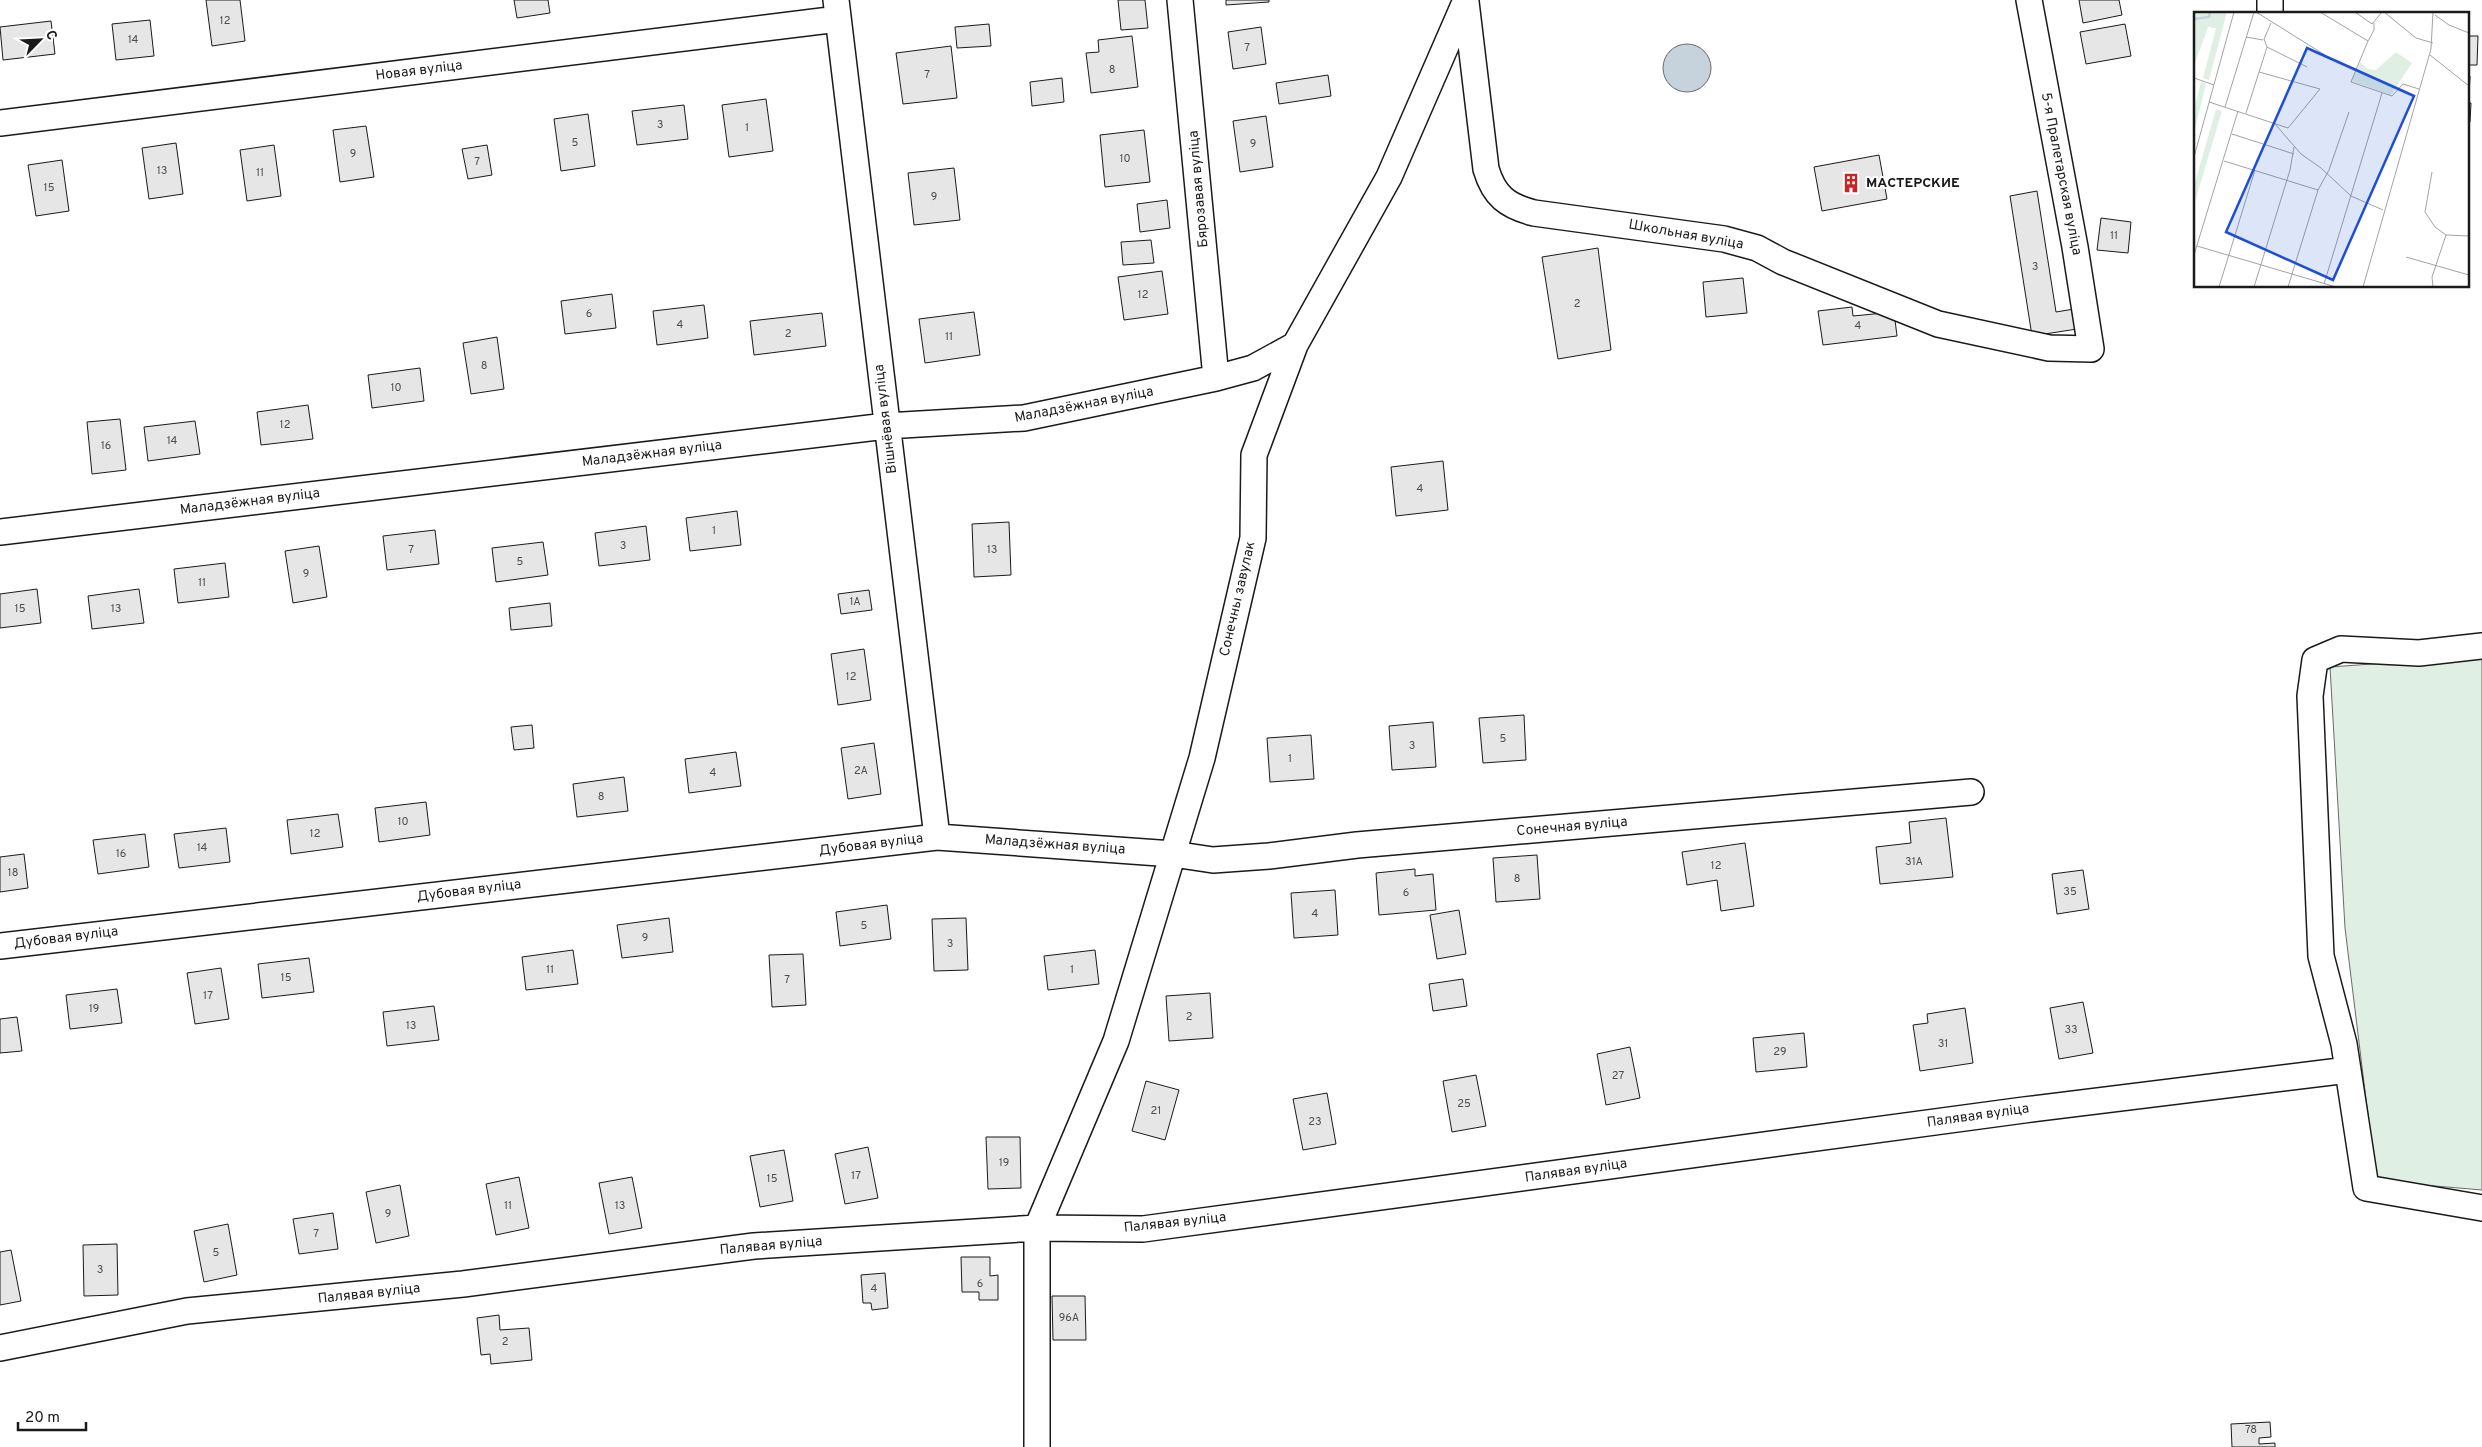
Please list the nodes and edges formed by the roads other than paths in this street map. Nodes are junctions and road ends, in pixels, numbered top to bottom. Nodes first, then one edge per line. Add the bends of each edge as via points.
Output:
1 (1180, 0) edge
2 (1466, 0) edge
3 (2029, 0) edge
4 (837, 10) edge
5 (0, 123) edge
6 (1295, 344) junction
7 (2091, 349) joint
8 (1216, 378) junction
9 (886, 426) junction
10 (0, 532) edge
11 (2482, 646) edge
12 (1971, 792) dead end
13 (937, 837) junction
14 (1173, 854) junction
15 (0, 946) edge
16 (2348, 1070) junction
17 (2482, 1208) edge
18 (1036, 1228) junction
19 (0, 1348) edge
20 (1037, 1447) edge

1 - 8 street, Бярозавая вуліца
2 - 6 street, Сонечны завулак via 1389,177
2 - 7 street, Школьная вуліца via 1486,169 1491,185 1502,199 1516,208 1534,214 1724,239 1757,248 1783,262 1938,324 2049,348
3 - 7 street, 5-я Пралетарская вуліца
4 - 5 street, Новая вуліца
4 - 9 street, Вішнёвая вуліца
6 - 8 street, Маладзёжная вуліца via 1253,368
6 - 14 street, Сонечны завулак via 1254,455 1253,538 1202,758
8 - 9 street, Маладзёжная вуліца via 1024,418
9 - 10 street, Маладзёжная вуліца
9 - 13 street, Вішнёвая вуліца
11 - 16 street via 2419,654 2341,649 2315,660 2310,696 2321,956
12 - 14 street, Сонечная вуліца via 1357,844 1269,856 1213,860
13 - 14 street, Маладзёжная вуліца
13 - 15 street, Дубовая вуліца
14 - 18 street, Сонечны завулак via 1116,1041
16 - 17 street via 2366,1188
16 - 18 street, Палявая вуліца via 1143,1229
18 - 19 street, Палявая вуліца via 754,1246 463,1284 187,1311
18 - 20 street

